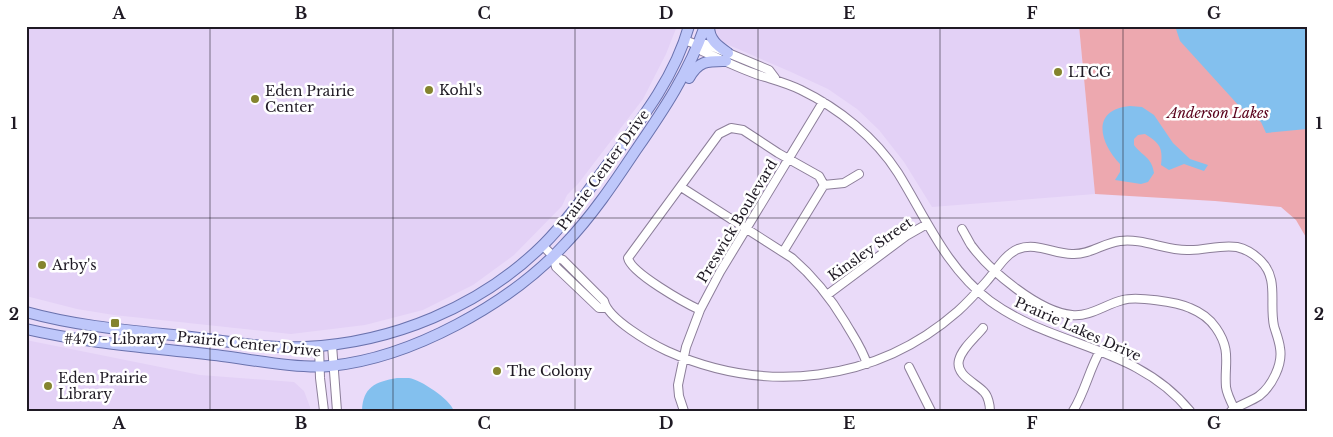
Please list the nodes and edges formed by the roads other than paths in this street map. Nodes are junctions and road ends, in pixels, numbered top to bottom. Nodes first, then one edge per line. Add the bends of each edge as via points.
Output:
1 (689, 26) edge
2 (705, 26) edge
3 (710, 26) edge
4 (684, 40) junction
5 (698, 45) junction
6 (727, 57) junction
7 (823, 102) junction
8 (654, 124) junction
9 (789, 158) junction
10 (860, 174) dead end
11 (824, 185) junction
12 (682, 187) junction
13 (928, 224) junction
14 (962, 228) dead end
15 (747, 230) junction
16 (542, 246) junction
17 (783, 252) junction
18 (553, 256) junction
19 (996, 270) junction
20 (978, 290) junction
21 (827, 295) junction
22 (700, 310) junction
23 (26, 312) edge
24 (983, 328) dead end
25 (26, 329) edge
26 (332, 345) junction
27 (319, 346) junction
28 (1100, 351) junction
29 (684, 358) junction
30 (867, 364) junction
31 (332, 366) junction
32 (319, 367) junction
33 (909, 367) dead end
34 (1232, 410) edge
35 (324, 411) edge
36 (336, 411) edge
37 (684, 411) edge
38 (931, 411) edge
39 (990, 411) edge
40 (1073, 411) edge
41 (1190, 411) edge

1 - 4 main road, Prairie Center Drive
2 - 5 main road, Prairie Center Drive
3 - 6 main road via 714,42
4 - 5 street, Prairie Lakes Drive
4 - 16 main road, Prairie Center Drive via 644,116
5 - 6 street, Prairie Lakes Drive via 702,51
5 - 8 main road, Prairie Center Drive via 684,77
6 - 7 street, Prairie Lakes Drive
6 - 8 main road via 696,68 677,99
7 - 9 street, Preswick Boulevard
7 - 13 street, Prairie Lakes Drive via 864,133 881,152
8 - 18 main road, Prairie Center Drive via 594,210
9 - 11 street via 819,176
9 - 12 street via 743,130 731,128 719,134
9 - 15 street, Preswick Boulevard
10 - 11 street via 847,182
11 - 17 street
12 - 15 street
12 - 22 street via 629,255 629,260 652,282
13 - 20 street, Prairie Lakes Drive via 949,258
13 - 21 street, Kinsley Street via 906,236
14 - 19 street via 970,244
15 - 17 street
15 - 22 street, Preswick Boulevard
16 - 18 street
16 - 26 main road, Prairie Center Drive via 490,287 438,316 388,334
17 - 21 street via 805,269
18 - 29 street via 556,267 598,308 606,308 640,336
18 - 31 main road, Prairie Center Drive via 502,297 452,326 392,353
19 - 20 street
19 - 34 street via 1036,302 1064,314 1083,315 1113,302 1138,298 1199,312 1222,338 1228,361 1226,388
19 - 34 street via 1015,250 1024,247 1082,254 1130,240 1168,249 1229,246 1252,253 1268,270 1272,282 1273,323 1280,358 1267,388
20 - 28 street, Prairie Lakes Drive via 1029,324
20 - 30 street via 942,324 917,341
21 - 30 street via 858,342
22 - 29 street, Preswick Boulevard
23 - 27 main road, Prairie Center Drive via 54,320 158,333 290,347
24 - 39 street via 962,354 959,364 972,384 985,393
25 - 32 main road, Prairie Center Drive via 70,338
26 - 27 main road, Prairie Center Drive
26 - 31 street
27 - 32 street
28 - 40 street
28 - 41 street, Prairie Lakes Drive via 1147,372
29 - 30 street via 735,373 778,377 814,376
29 - 37 street, Preswick Boulevard via 678,385
31 - 32 main road, Prairie Center Drive
31 - 36 street
32 - 35 street
33 - 38 street

